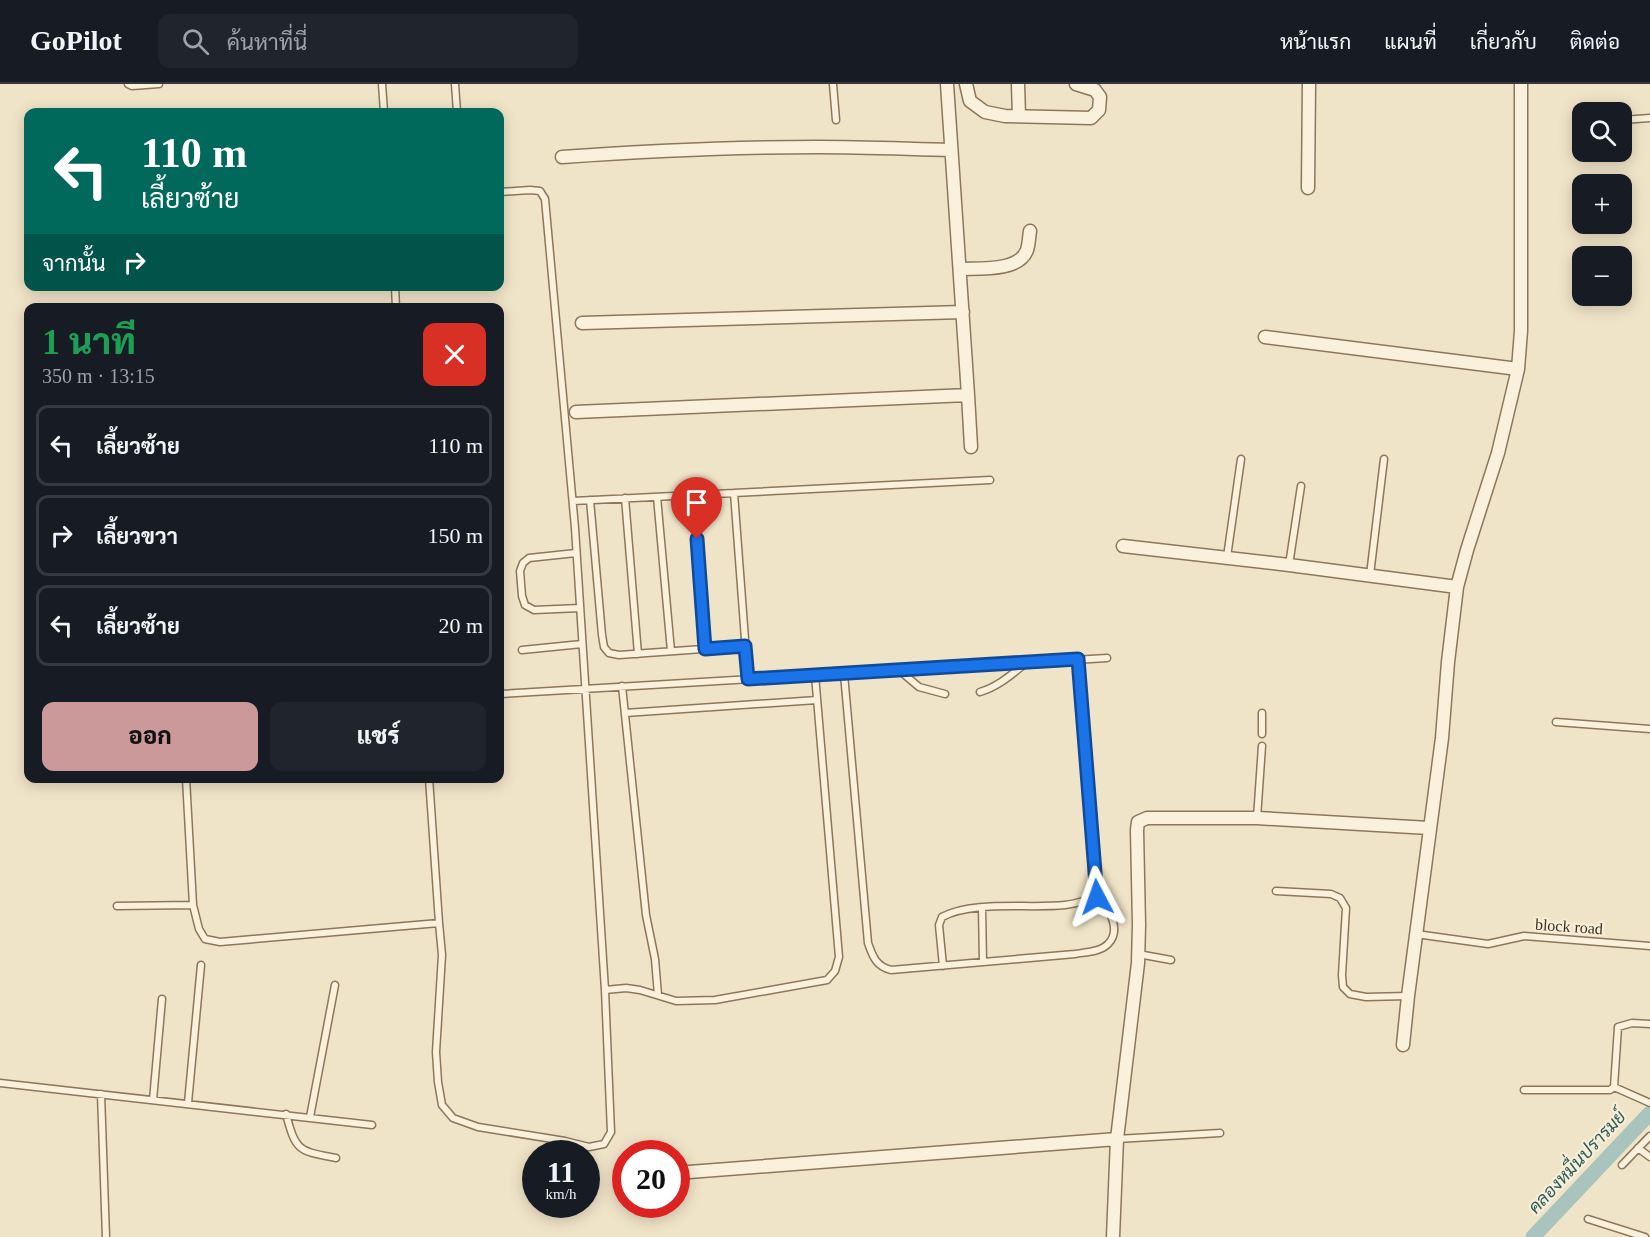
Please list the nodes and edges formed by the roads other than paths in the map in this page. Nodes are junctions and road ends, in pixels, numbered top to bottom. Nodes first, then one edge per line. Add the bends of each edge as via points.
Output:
1 (128, 84) edge
2 (159, 84) edge
3 (382, 84) edge
4 (454, 84) edge
5 (833, 84) edge
6 (947, 84) edge
7 (966, 84) edge
8 (1018, 84) edge
9 (1076, 84) edge
10 (1309, 84) edge
11 (1521, 84) edge
12 (384, 108) edge
13 (457, 108) edge
14 (1019, 116) junction
15 (1650, 118) edge
16 (1632, 119) edge
17 (836, 120) dead end
18 (951, 150) junction
19 (562, 157) dead end
20 (1308, 188) dead end
21 (504, 192) edge
22 (1030, 231) dead end
23 (960, 269) junction
24 (963, 312) junction
25 (582, 323) dead end
26 (1265, 338) dead end
27 (1518, 369) junction
28 (969, 395) junction
29 (576, 412) dead end
30 (970, 447) dead end
31 (1241, 459) dead end
32 (1384, 459) dead end
33 (990, 480) dead end
34 (1301, 486) dead end
35 (734, 493) junction
36 (693, 495) junction
37 (657, 497) junction
38 (625, 498) junction
39 (590, 500) junction
40 (573, 501) junction
41 (1123, 546) dead end
42 (576, 553) junction
43 (1227, 557) junction
44 (1289, 565) junction
45 (1370, 575) junction
46 (1457, 587) junction
47 (580, 608) junction
48 (582, 644) junction
49 (745, 646) junction
50 (705, 649) junction
51 (522, 650) dead end
52 (671, 651) junction
53 (638, 654) junction
54 (1107, 658) dead end
55 (1078, 659) junction
56 (1026, 663) junction
57 (899, 670) junction
58 (844, 674) junction
59 (815, 675) junction
60 (748, 679) junction
61 (622, 686) junction
62 (585, 688) junction
63 (980, 692) dead end
64 (504, 694) edge
65 (945, 694) dead end
66 (817, 700) junction
67 (625, 713) junction
68 (1262, 713) dead end
69 (1556, 722) dead end
70 (1650, 729) edge
71 (1262, 734) dead end
72 (1262, 746) dead end
73 (186, 783) edge
74 (429, 783) edge
75 (1257, 818) junction
76 (1429, 828) junction
77 (1276, 891) dead end
78 (1097, 897) junction
79 (193, 905) junction
80 (117, 906) dead end
81 (982, 908) junction
82 (439, 922) junction
83 (1416, 934) junction
84 (1650, 946) edge
85 (1138, 954) junction
86 (1171, 960) dead end
87 (982, 962) junction
88 (201, 965) dead end
89 (943, 966) junction
90 (335, 984) dead end
91 (605, 990) junction
92 (658, 995) junction
93 (1408, 996) junction
94 (162, 999) dead end
95 (1650, 1024) edge
96 (1403, 1045) dead end
97 (0, 1083) edge
98 (1614, 1087) junction
99 (1524, 1090) dead end
100 (101, 1094) junction
101 (153, 1100) junction
102 (188, 1103) junction
103 (1650, 1103) edge
104 (286, 1114) junction
105 (310, 1117) junction
106 (372, 1125) dead end
107 (1220, 1133) dead end
108 (1650, 1136) edge
109 (1117, 1139) junction
110 (1638, 1148) junction
111 (1650, 1157) edge
112 (336, 1158) dead end
113 (1622, 1165) dead end
114 (690, 1172) edge
115 (1588, 1219) dead end
116 (106, 1237) edge
117 (1113, 1237) edge
118 (1645, 1237) edge

1 - 2 lane
3 - 12 lane
4 - 13 lane
5 - 17 lane
6 - 18 street
7 - 14 street via 970,100 984,112
8 - 14 street
9 - 14 street via 1095,90 1100,98 1099,110 1091,118
10 - 20 street
11 - 27 street
15 - 16 lane
18 - 19 street via 746,148
18 - 23 street
21 - 40 lane via 540,191 545,200
22 - 23 street via 1027,251 1021,260 1007,266
23 - 24 street
24 - 25 street
24 - 28 street
26 - 27 street
27 - 46 street via 1498,453
28 - 29 street
28 - 30 street
31 - 43 lane
32 - 45 lane
33 - 35 lane
34 - 44 lane
35 - 36 lane
35 - 49 lane
36 - 37 lane
36 - 50 lane
37 - 38 lane
37 - 52 lane
38 - 39 lane
38 - 53 lane
39 - 40 lane
39 - 53 lane via 604,647 619,656
40 - 42 lane
41 - 43 street
42 - 47 lane
42 - 47 lane via 529,558 520,571 525,605 534,610
43 - 44 street
44 - 45 street
45 - 46 street
46 - 76 street
47 - 48 lane
48 - 51 lane
48 - 62 lane
49 - 50 lane
49 - 60 lane
50 - 52 lane
52 - 53 lane
54 - 55 lane
55 - 56 lane
55 - 78 lane
56 - 57 lane
56 - 63 lane
57 - 58 lane
57 - 65 lane via 919,687
58 - 59 lane
58 - 89 lane via 872,955 881,967 891,970
59 - 60 lane
59 - 66 lane
60 - 61 lane
61 - 62 lane
61 - 67 lane
62 - 64 lane
62 - 91 lane
66 - 67 lane
66 - 92 lane via 839,957 835,971 827,980 715,1000 676,1001
67 - 92 lane
68 - 71 lane
69 - 70 lane
72 - 75 lane
73 - 79 lane
74 - 82 lane
75 - 76 street
75 - 85 street via 1147,818 1138,822
76 - 83 street
77 - 93 lane via 1340,898 1346,908 1343,987 1350,994
78 - 81 lane via 1064,905
78 - 87 lane via 1110,912 1114,930 1103,947 1076,954
79 - 80 lane
79 - 82 lane via 205,939 220,942
81 - 87 lane
81 - 89 lane via 942,917 939,925
82 - 91 lane via 442,955 438,1082 442,1105 453,1118 478,1127 589,1147 604,1144 610,1132
83 - 84 lane, block road via 1488,944 1524,936
83 - 93 street
85 - 86 lane
85 - 109 street
87 - 89 lane
88 - 102 lane
90 - 105 lane
91 - 92 lane via 626,988
93 - 96 street
94 - 101 lane
95 - 98 lane via 1618,1027
97 - 100 lane
98 - 99 lane
98 - 103 lane
100 - 101 lane
100 - 116 lane
101 - 102 lane
102 - 104 lane
104 - 105 lane
104 - 112 lane via 298,1147 311,1154
105 - 106 lane
107 - 109 lane
108 - 110 lane
109 - 114 street
109 - 117 street
110 - 111 lane
110 - 113 lane
115 - 118 lane

